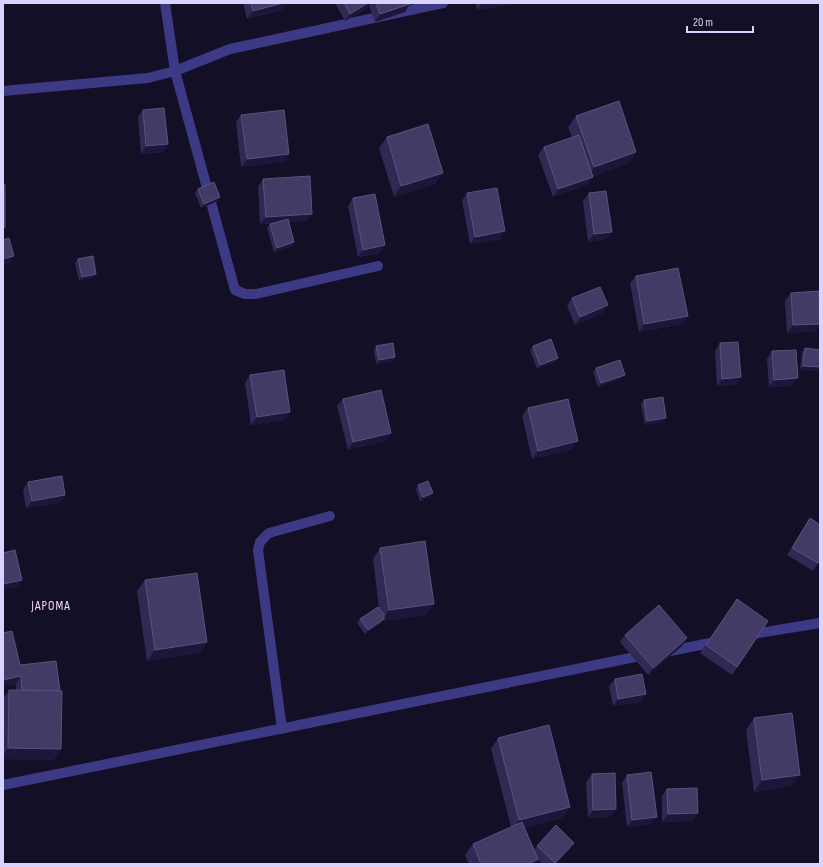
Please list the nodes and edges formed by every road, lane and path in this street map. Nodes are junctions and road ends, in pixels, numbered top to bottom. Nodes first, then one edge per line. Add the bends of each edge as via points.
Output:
1 (165, 3) edge
2 (443, 3) edge
3 (174, 71) junction
4 (3, 91) edge
5 (378, 266) dead end
6 (330, 516) dead end
7 (820, 623) edge
8 (282, 729) junction
9 (3, 785) edge

1 - 3 street
2 - 3 street via 230,49
3 - 4 street via 148,78
3 - 5 street via 235,290 245,294 256,294
6 - 8 street via 269,533 260,542 258,550
7 - 8 street via 733,638
8 - 9 street

